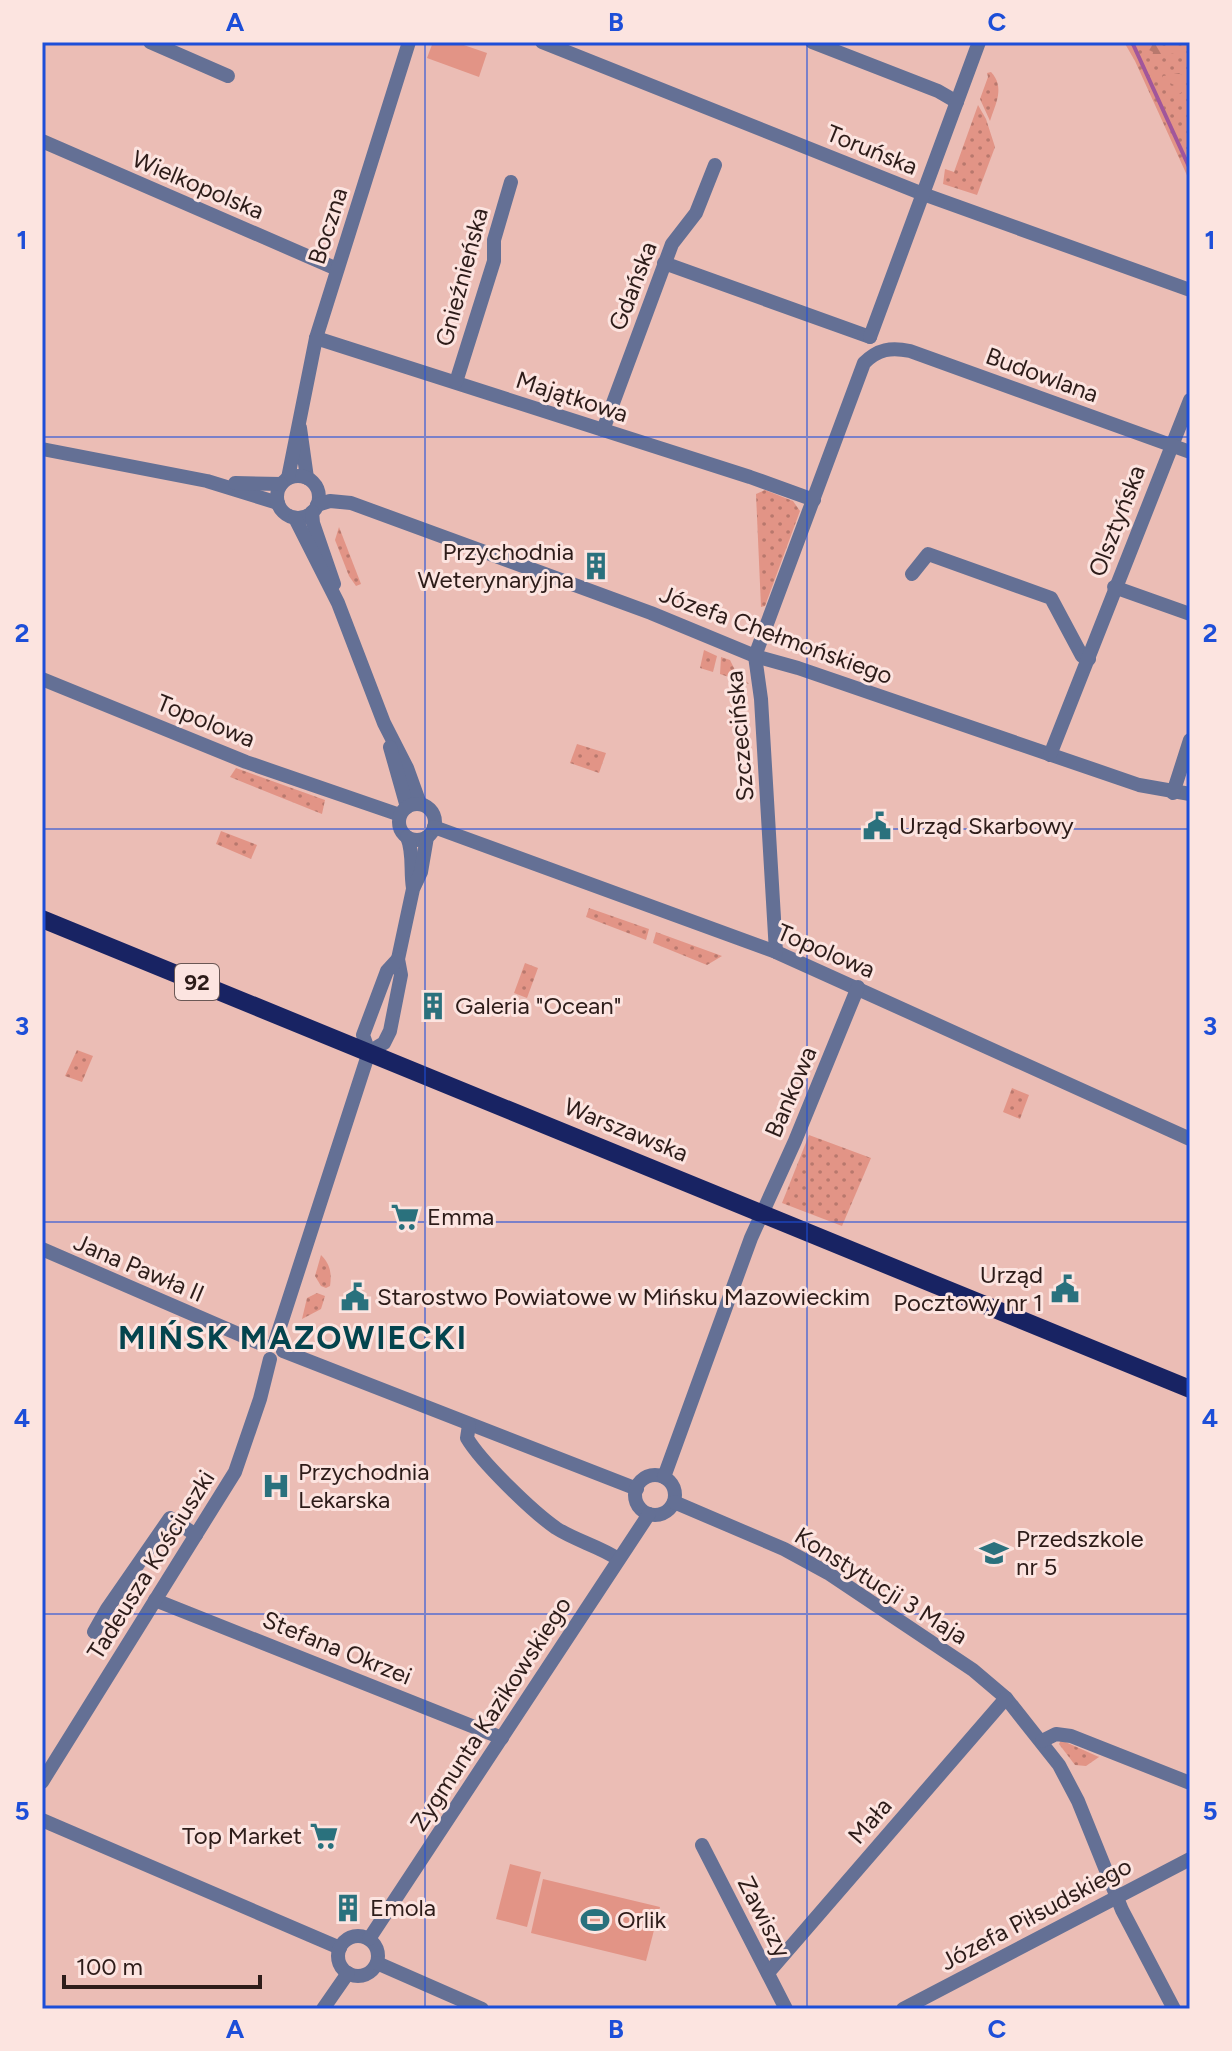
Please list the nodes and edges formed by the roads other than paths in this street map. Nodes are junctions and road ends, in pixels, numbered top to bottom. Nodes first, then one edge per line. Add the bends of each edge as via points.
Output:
1 (150, 42) edge
2 (409, 42) edge
3 (542, 42) edge
4 (812, 42) edge
5 (979, 42) edge
6 (228, 76) dead end
7 (957, 102) junction
8 (42, 141) edge
9 (715, 165) dead end
10 (511, 182) dead end
11 (923, 194) junction
12 (664, 263) junction
13 (337, 269) junction
14 (1190, 290) edge
15 (870, 337) junction
16 (316, 338) junction
17 (879, 351) junction
18 (456, 382) junction
19 (1190, 400) edge
20 (300, 426) junction
21 (603, 430) junction
22 (1171, 445) junction
23 (42, 449) edge
24 (1190, 452) edge
25 (307, 478) junction
26 (207, 481) junction
27 (285, 481) junction
28 (814, 500) junction
29 (278, 503) junction
30 (316, 503) junction
31 (295, 518) junction
32 (912, 574) dead end
33 (1114, 587) junction
34 (338, 603) junction
35 (1190, 614) edge
36 (755, 656) junction
37 (1089, 659) junction
38 (42, 679) edge
39 (384, 723) junction
40 (1190, 740) edge
41 (1050, 755) junction
42 (399, 783) junction
43 (1173, 793) junction
44 (1190, 794) edge
45 (377, 807) junction
46 (409, 809) junction
47 (430, 832) junction
48 (407, 837) junction
49 (413, 889) junction
50 (42, 919) edge
51 (776, 952) junction
52 (398, 959) junction
53 (858, 987) junction
54 (369, 1052) junction
55 (1190, 1139) edge
56 (762, 1212) junction
57 (42, 1249) edge
58 (273, 1348) junction
59 (1190, 1389) edge
60 (469, 1425) junction
61 (664, 1477) junction
62 (637, 1489) junction
63 (674, 1502) junction
64 (649, 1514) junction
65 (196, 1535) junction
66 (618, 1559) junction
67 (155, 1600) junction
68 (94, 1632) dead end
69 (1006, 1698) junction
70 (502, 1738) junction
71 (1042, 1741) junction
72 (42, 1782) edge
73 (1190, 1783) edge
74 (42, 1820) edge
75 (702, 1845) dead end
76 (1190, 1859) edge
77 (1116, 1895) junction
78 (369, 1939) junction
79 (340, 1948) junction
80 (377, 1963) junction
81 (348, 1973) junction
82 (768, 1973) junction
83 (323, 2009) edge
84 (482, 2009) edge
85 (786, 2009) edge
86 (903, 2009) edge
87 (1174, 2009) edge

1 - 6 street
2 - 13 street, Boczna
3 - 11 street, Toruńska
4 - 7 street
5 - 7 street
7 - 11 street
8 - 13 street, Wielkopolska
9 - 12 street, Gdańska via 696,213
10 - 18 street, Gnieźnieńska via 494,240 494,261
11 - 14 street, Toruńska
11 - 15 street
12 - 15 street
12 - 21 street, Gdańska
13 - 16 street, Boczna
15 - 17 street
16 - 18 street, Majątkowa
16 - 20 street, Boczna
17 - 22 street, Budowlana via 910,351
17 - 28 street, Szczecińska via 856,379
18 - 21 street, Majątkowa
19 - 22 street, Olsztyńska
20 - 25 street, Boczna
20 - 27 street, Boczna
21 - 28 street, Majątkowa
22 - 24 street, Budowlana
22 - 33 street, Olsztyńska
23 - 26 street
25 - 27 street
25 - 30 street
26 - 27 street
26 - 29 street
27 - 29 street
28 - 36 street, Szczecińska
29 - 31 street
30 - 31 street
30 - 34 street via 313,523
30 - 36 street, Józefa Chełmońskiego via 341,496
31 - 34 street
32 - 37 street via 928,554 1051,598 1082,656
33 - 35 street
33 - 37 street, Olsztyńska
34 - 39 street
36 - 41 street, Józefa Chełmońskiego
36 - 51 street, Szczecińska
37 - 41 street, Olsztyńska
38 - 45 street, Topolowa via 246,762
39 - 42 street
39 - 46 street via 407,768
40 - 43 street
41 - 43 street, Józefa Chełmońskiego
42 - 45 street via 391,799
42 - 46 street
43 - 44 street, Józefa Chełmońskiego
45 - 46 street, Topolowa
46 - 47 street via 433,814
46 - 48 street via 400,827
47 - 48 street via 417,840
47 - 49 street
47 - 51 street, Topolowa
48 - 49 street
49 - 52 street
50 - 54 main road, Warszawska / 92
51 - 53 street, Topolowa
52 - 54 street via 387,971 363,1035
52 - 54 street via 401,975 390,1031 384,1043
53 - 55 street, Topolowa
53 - 56 street, Bankowa
54 - 56 main road, Warszawska / 92
54 - 58 street, Tadeusza Kościuszki
56 - 59 main road, Warszawska / 92
56 - 61 street
57 - 58 street, Jana Pawła II
58 - 60 street
58 - 65 street, Tadeusza Kościuszki via 235,1472
60 - 62 street
60 - 66 street via 467,1438 479,1455 539,1514
61 - 62 street via 649,1477
61 - 63 street via 674,1489
62 - 64 street via 639,1507
63 - 64 street via 667,1511
63 - 69 street, Konstytucji 3 Maja via 828,1573
64 - 66 street, Zygmunta Kazikowskiego
65 - 67 street, Tadeusza Kościuszki
65 - 68 street via 170,1518
66 - 70 street, Zygmunta Kazikowskiego
67 - 70 street, Stefana Okrzei
67 - 72 street, Tadeusza Kościuszki
69 - 71 street, Konstytucji 3 Maja
69 - 82 street, Mała
70 - 78 street, Zygmunta Kazikowskiego
71 - 73 street via 1064,1734
71 - 77 street, Konstytucji 3 Maja via 1078,1801
74 - 79 street
75 - 82 street, Zawiszy
76 - 77 street, Józefa Piłsudskiego
77 - 86 street, Józefa Piłsudskiego
77 - 87 street, Konstytucji 3 Maja
78 - 79 street via 355,1936
78 - 80 street via 378,1951
79 - 81 street via 340,1964
80 - 81 street via 368,1973
80 - 84 street
81 - 83 street
82 - 85 street, Zawiszy

